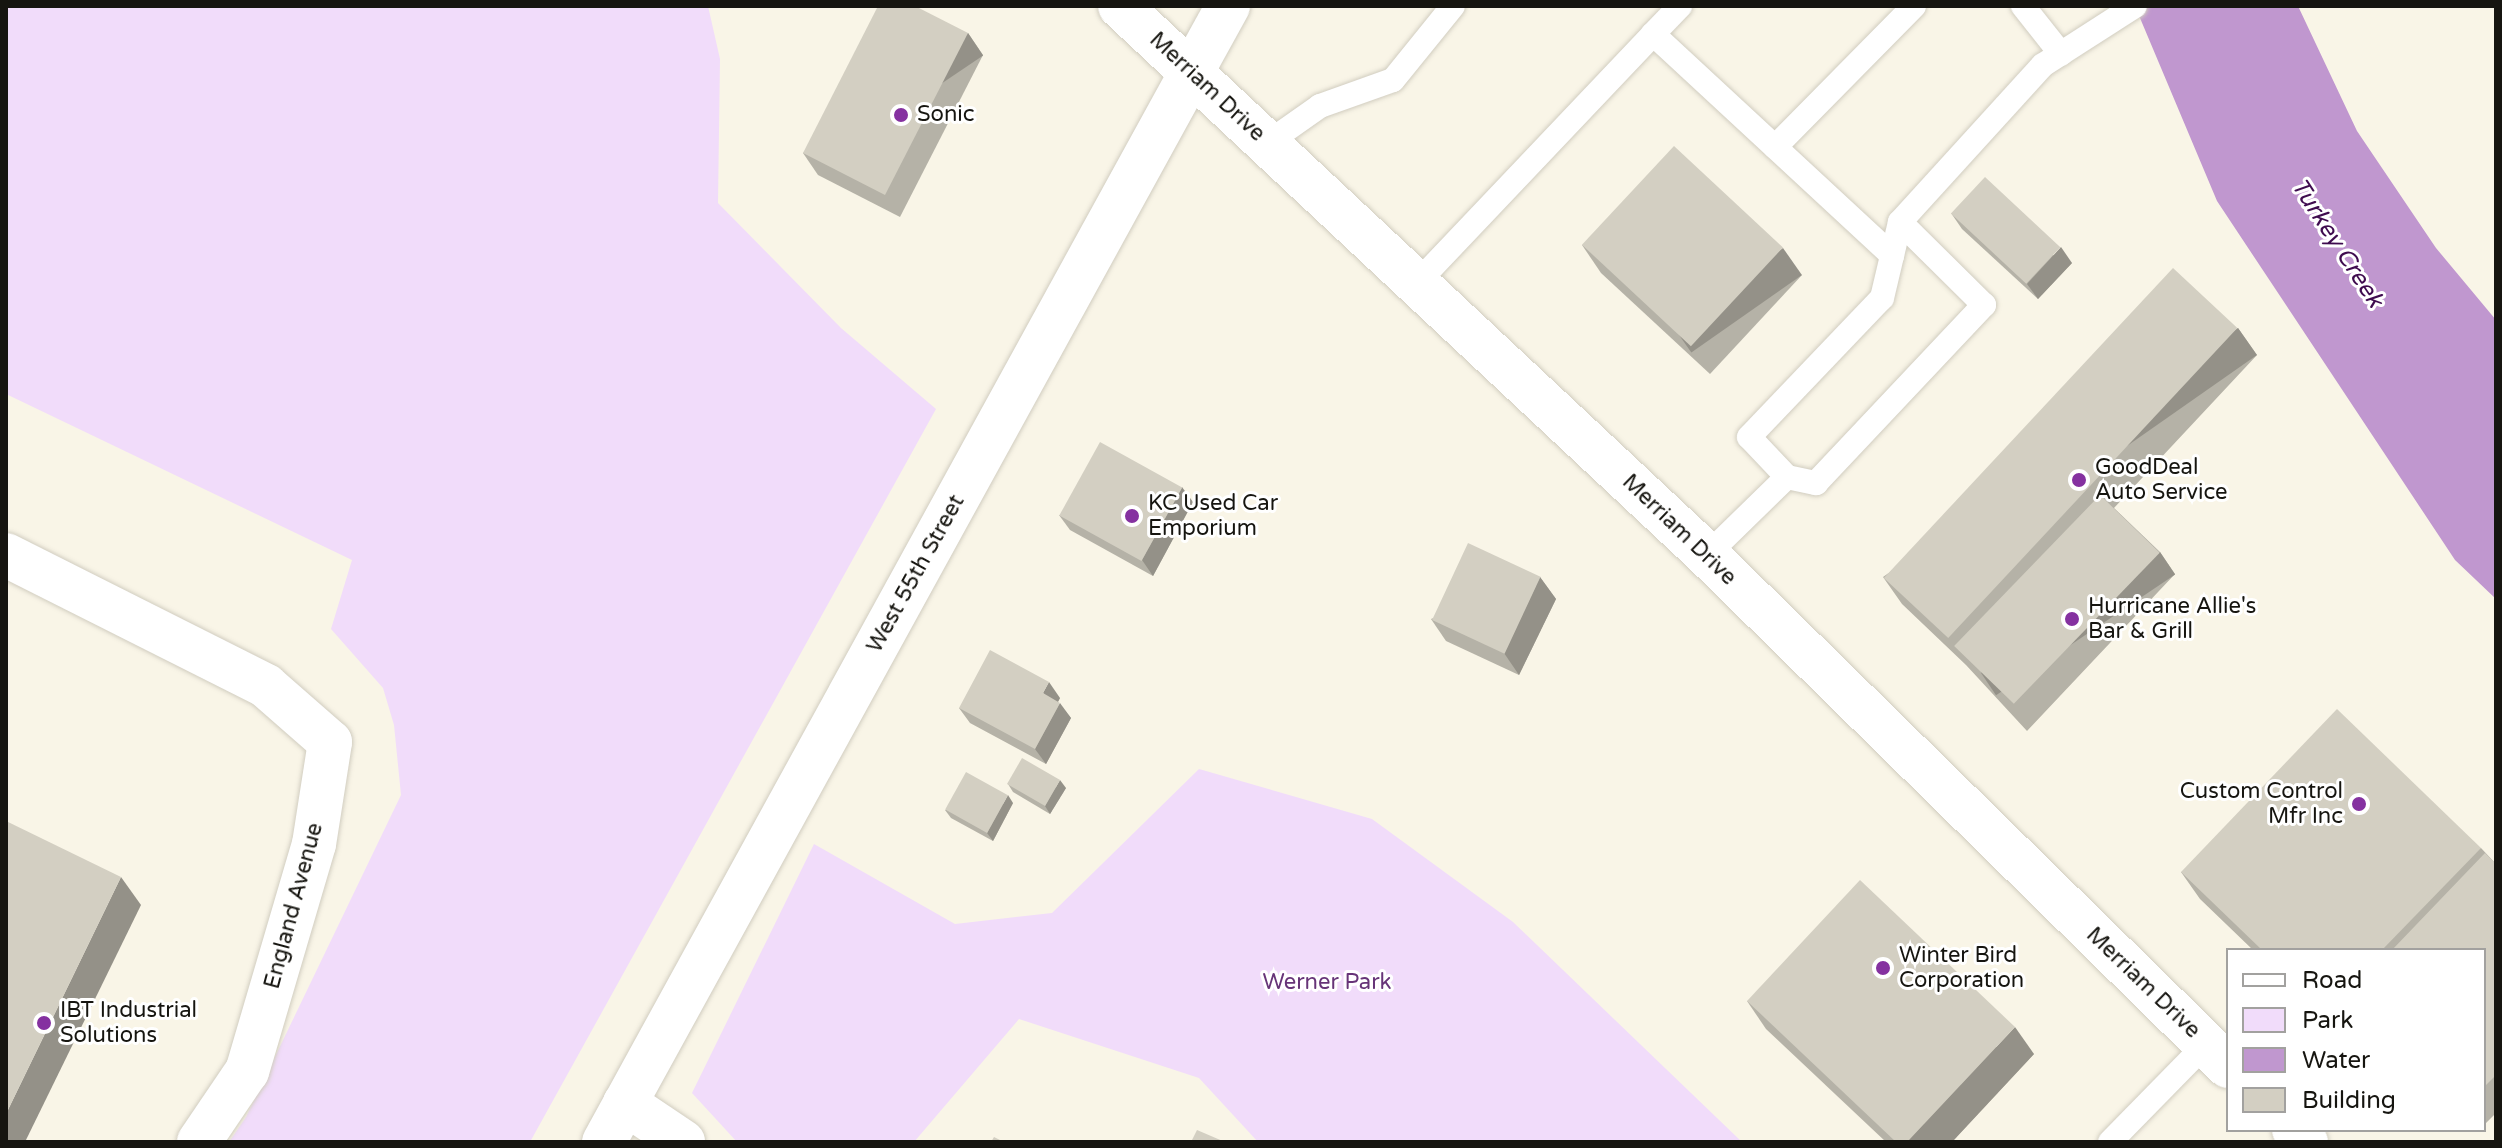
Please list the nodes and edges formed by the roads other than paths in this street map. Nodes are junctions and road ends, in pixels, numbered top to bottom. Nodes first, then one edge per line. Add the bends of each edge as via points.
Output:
1 (1120, 6) edge
2 (1228, 6) edge
3 (1680, 6) edge
4 (1914, 6) edge
5 (2023, 6) edge
6 (1448, 7) edge
7 (2126, 12) edge
8 (1653, 34) junction
9 (2061, 54) junction
10 (1191, 73) junction
11 (1266, 144) junction
12 (1775, 147) junction
13 (1900, 222) junction
14 (1892, 255) junction
15 (1416, 284) junction
16 (1787, 477) junction
17 (6, 555) edge
18 (1707, 555) junction
19 (2217, 1055) edge
20 (625, 1103) junction
21 (199, 1142) edge
22 (604, 1142) edge
23 (683, 1142) edge
24 (2110, 1142) edge

1 - 10 street, Merriam Drive
2 - 10 street, West 55th Street
3 - 8 lane
4 - 12 lane
5 - 9 lane
6 - 11 lane via 1393,80 1320,106
7 - 9 lane
8 - 12 lane
8 - 15 lane
9 - 13 lane via 2043,65
10 - 11 street, Merriam Drive
10 - 20 street, West 55th Street
11 - 15 street, Merriam Drive
12 - 14 lane
13 - 14 lane
13 - 16 lane via 1984,305 1816,483
14 - 16 lane via 1882,298 1749,437
15 - 18 street, Merriam Drive
16 - 18 lane
17 - 21 street, England Avenue via 266,686 330,742 314,844 247,1071
18 - 19 street, Merriam Drive
19 - 24 lane
20 - 22 street, West 55th Street
20 - 23 street

